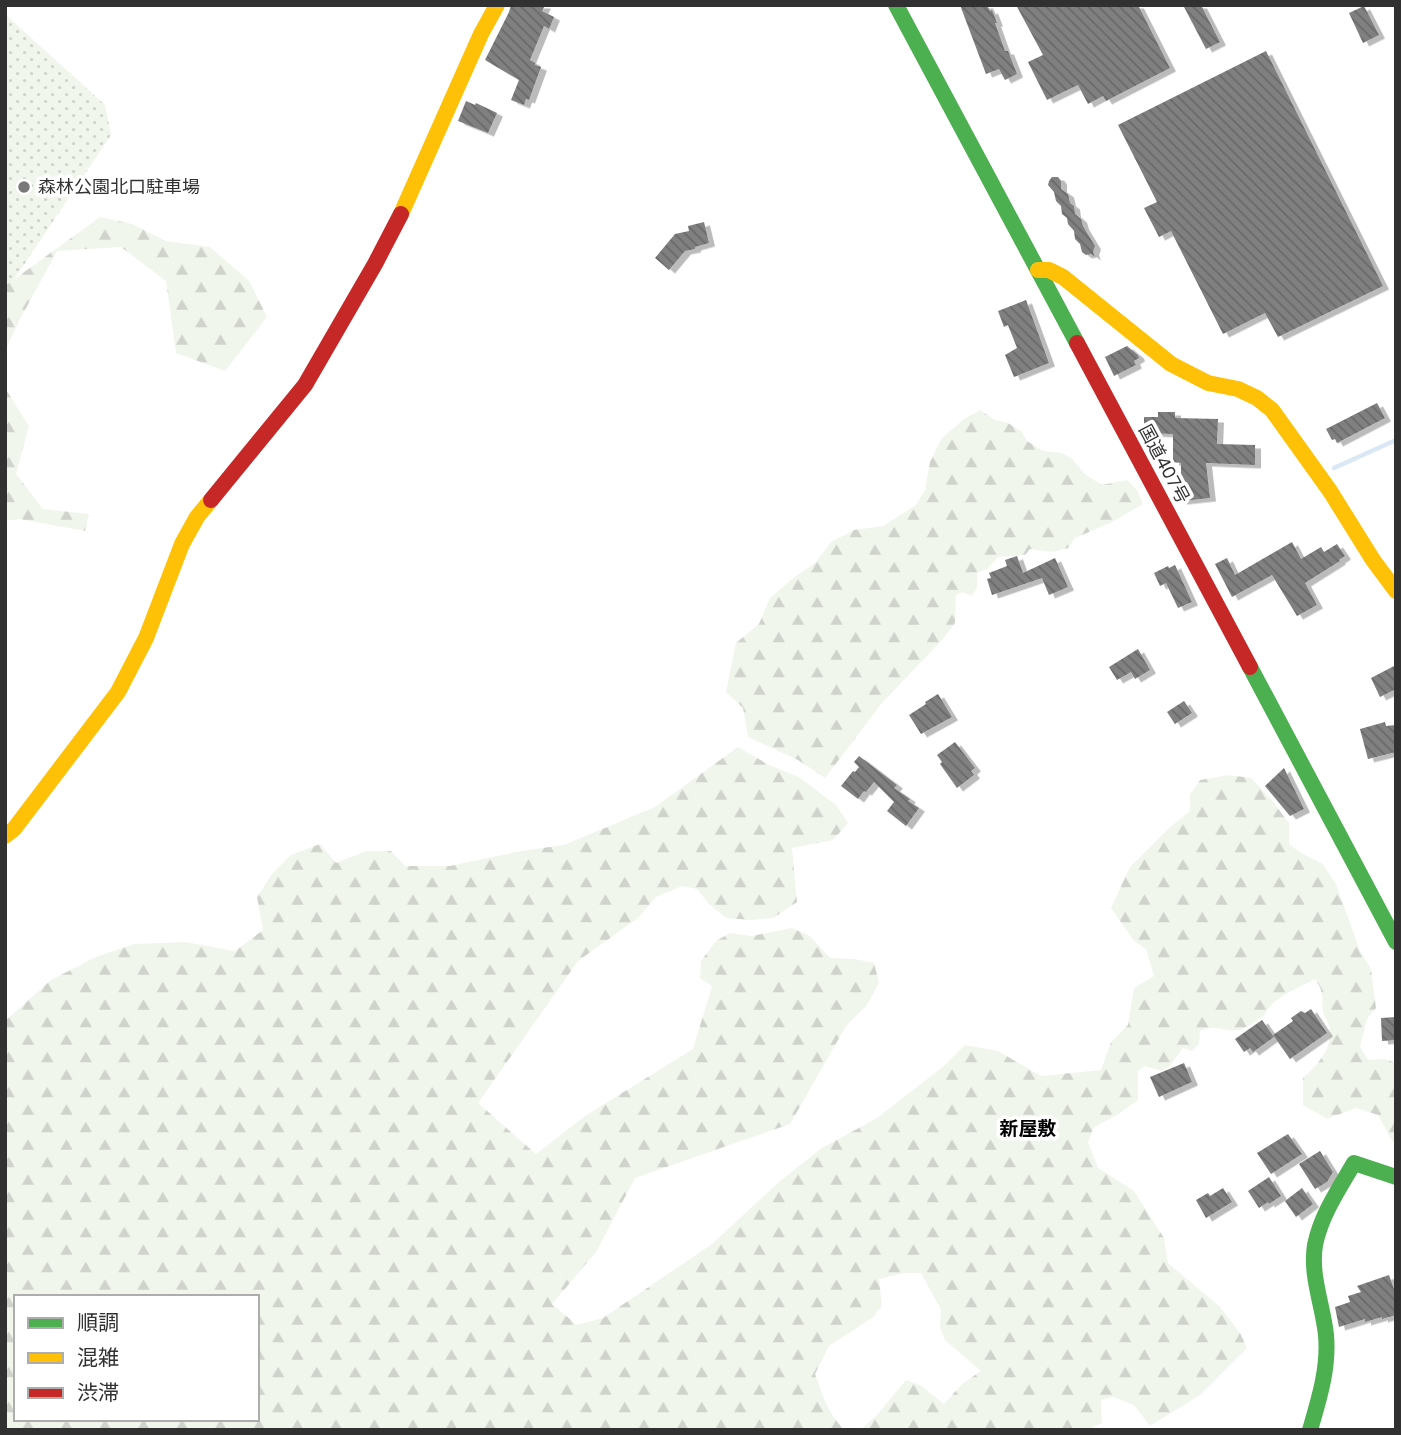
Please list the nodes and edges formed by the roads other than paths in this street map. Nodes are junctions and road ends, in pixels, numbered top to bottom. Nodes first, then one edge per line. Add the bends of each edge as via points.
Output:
1 (497, 5) edge
2 (896, 5) edge
3 (1038, 270) junction
4 (1396, 591) edge
5 (5, 836) edge
6 (1396, 942) edge
7 (1396, 1177) edge
8 (1310, 1430) edge

1 - 5 main road via 402,212 305,385 197,517 118,692
2 - 3 main road, 国道407号
3 - 4 main road via 1063,277 1171,363 1208,383 1238,389 1272,410
3 - 6 main road, 国道407号
7 - 8 main road via 1354,1163 1319,1232 1314,1256 1326,1358

